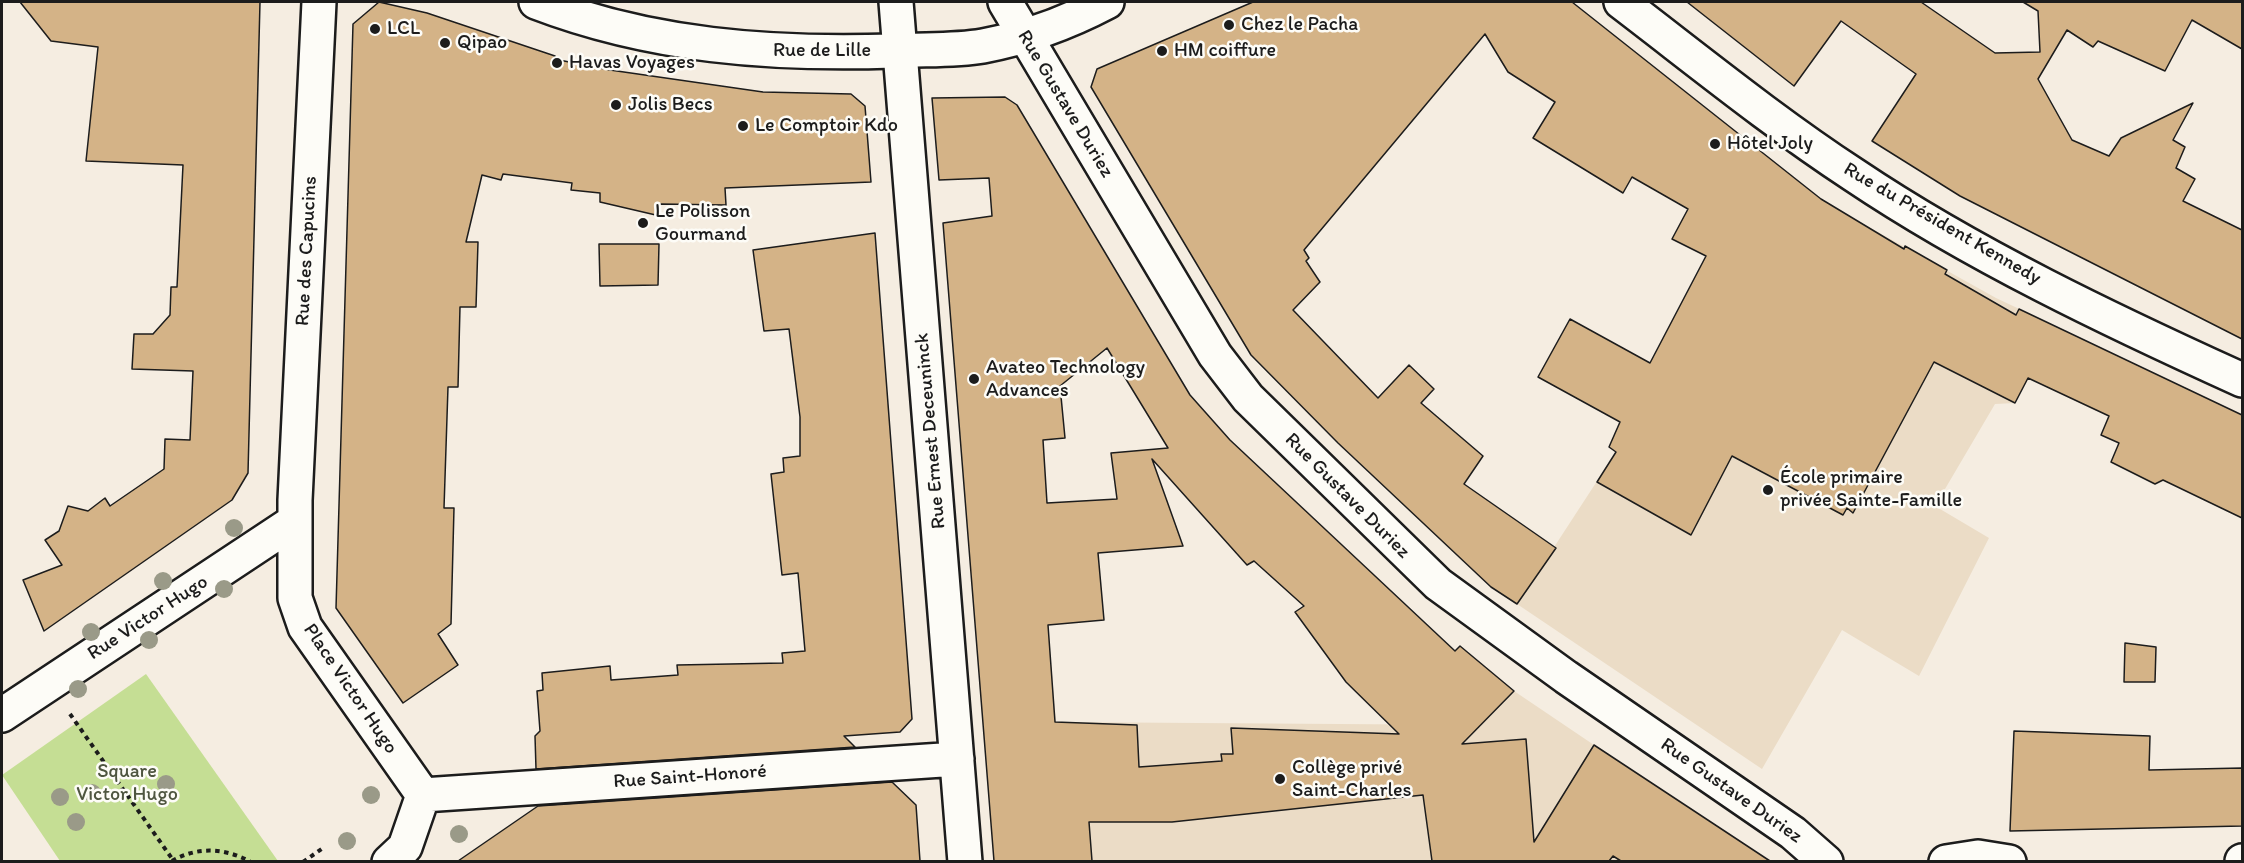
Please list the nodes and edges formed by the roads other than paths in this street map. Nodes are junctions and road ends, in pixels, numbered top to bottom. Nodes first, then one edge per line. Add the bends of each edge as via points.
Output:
1 (319, 2) edge
2 (536, 2) edge
3 (896, 2) edge
4 (1005, 2) edge
5 (1107, 2) edge
6 (1627, 7) edge
7 (1025, 36) junction
8 (900, 50) junction
9 (2242, 380) edge
10 (295, 511) junction
11 (2, 715) edge
12 (957, 759) junction
13 (423, 795) junction
14 (389, 861) edge
15 (965, 861) edge
16 (1826, 861) edge
17 (1946, 861) edge
18 (2009, 861) edge

1 - 10 street, Rue des Capucins
2 - 8 street, Rue de Lille via 612,26 697,45 742,50
3 - 8 street, Rue Ernest Deceuninck
4 - 7 street, Rue Gustave Duriez
5 - 7 street, Rue de Lille
6 - 9 street, Rue du Président Kennedy via 1814,147 1902,205 2000,261
7 - 8 street, Rue de Lille via 982,46
7 - 16 street, Rue Gustave Duriez via 1215,355 1248,398 1416,564 1468,608 1793,833
8 - 12 street, Rue Ernest Deceuninck
10 - 11 street, Rue Victor Hugo
10 - 13 street, Place Victor Hugo via 295,598 305,627
12 - 13 street, Rue Saint-Honoré
12 - 15 street, Rue Ernest Deceuninck
13 - 14 street via 405,847
17 - 18 street via 1978,857

